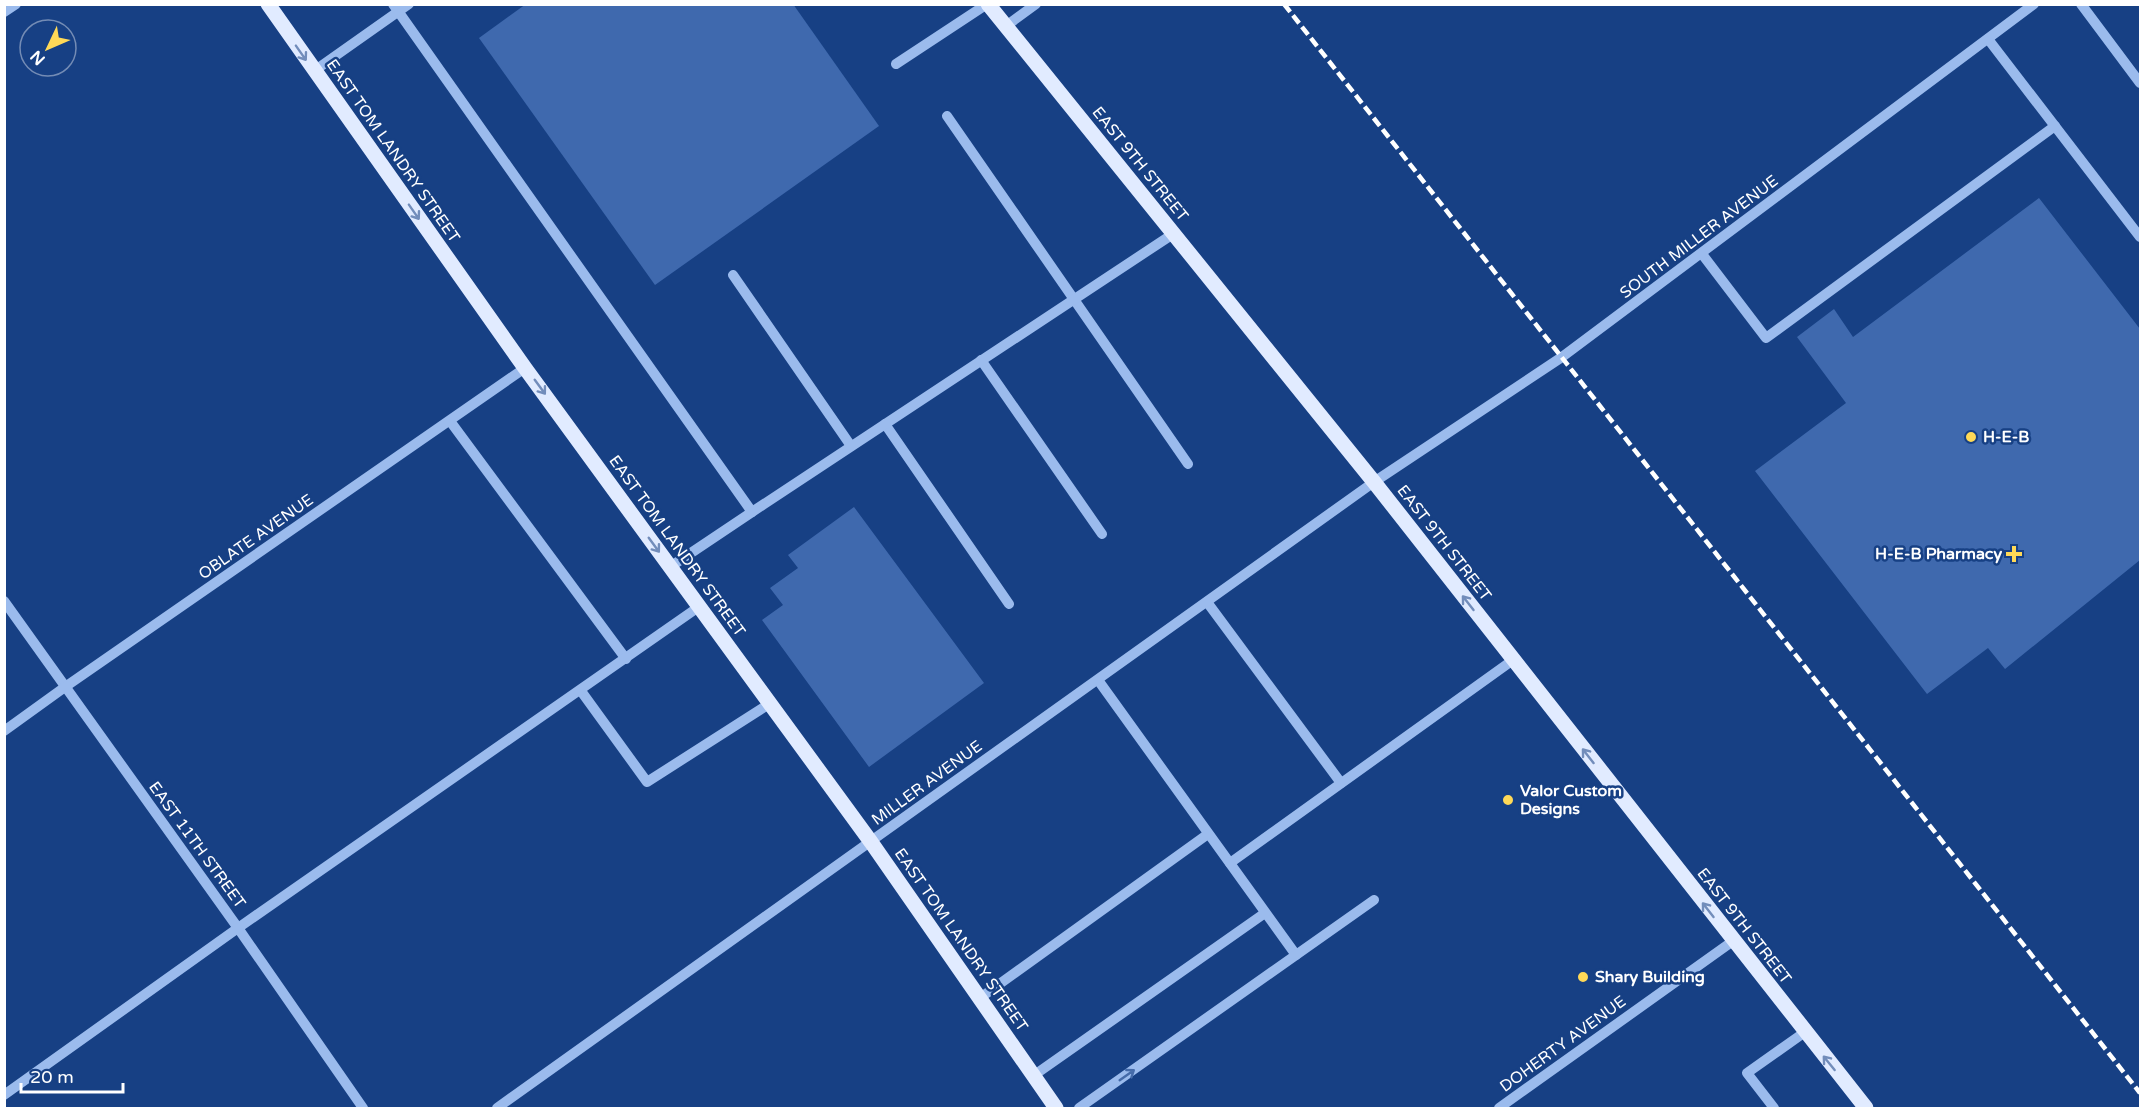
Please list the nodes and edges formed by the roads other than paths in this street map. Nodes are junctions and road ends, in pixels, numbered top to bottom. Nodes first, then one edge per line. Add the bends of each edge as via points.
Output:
1 (16, 4) edge
2 (268, 4) edge
3 (409, 4) edge
4 (988, 4) edge
5 (1036, 4) edge
6 (2034, 4) edge
7 (2081, 4) edge
8 (396, 8) edge
9 (4, 12) edge
10 (1006, 26) junction
11 (1988, 39) junction
12 (896, 64) dead end
13 (314, 71) junction
14 (2140, 83) edge
15 (947, 116) dead end
16 (2055, 126) junction
17 (1173, 234) junction
18 (2140, 237) edge
19 (1701, 254) junction
20 (733, 275) dead end
21 (1074, 299) junction
22 (981, 360) junction
23 (525, 368) junction
24 (450, 421) junction
25 (885, 424) junction
26 (851, 446) junction
27 (1188, 464) dead end
28 (1374, 482) junction
29 (752, 512) junction
30 (1102, 534) dead end
31 (670, 567) junction
32 (4, 601) edge
33 (1207, 602) junction
34 (1009, 604) dead end
35 (700, 606) junction
36 (626, 659) junction
37 (1513, 660) junction
38 (1098, 680) junction
39 (65, 687) junction
40 (581, 691) junction
41 (769, 704) junction
42 (4, 731) edge
43 (1341, 783) junction
44 (1208, 834) junction
45 (871, 842) junction
46 (1230, 863) junction
47 (1374, 900) dead end
48 (1265, 913) junction
49 (238, 928) junction
50 (1733, 941) junction
51 (1296, 955) junction
52 (980, 998) junction
53 (1805, 1032) junction
54 (1033, 1076) junction
55 (4, 1095) edge
56 (363, 1108) edge
57 (497, 1108) edge
58 (1056, 1108) edge
59 (1079, 1108) edge
60 (1499, 1108) edge
61 (1774, 1108) edge
62 (1866, 1108) edge

1 - 9 street
2 -> 13 main road, EAST TOM LANDRY STREET
3 - 8 street
4 - 10 main road, EAST 9TH STREET
4 - 12 street
5 - 10 street
6 - 11 street, SOUTH MILLER AVENUE
7 - 14 street
8 - 13 street
8 - 29 street
10 - 17 main road, EAST 9TH STREET
11 - 16 street
11 - 19 street, SOUTH MILLER AVENUE
13 -> 23 main road, EAST TOM LANDRY STREET
15 - 21 street
16 - 18 street
16 - 19 street via 1766,338
17 - 21 street
17 - 28 main road, EAST 9TH STREET
19 - 28 street, SOUTH MILLER AVENUE via 1562,357
20 - 26 street
21 - 22 street
21 - 27 street
22 - 25 street
22 - 30 street
23 - 24 street, OBLATE AVENUE
23 -> 31 main road, EAST TOM LANDRY STREET
24 - 36 street
24 - 39 street, OBLATE AVENUE
25 - 26 street
25 - 34 street
26 - 29 street
28 - 33 street, MILLER AVENUE
37 -> 28 main road, EAST 9TH STREET
29 - 31 street
31 - 35 main road, EAST TOM LANDRY STREET
32 - 39 street, EAST 11TH STREET
33 - 38 street, MILLER AVENUE
33 - 43 street
35 - 36 street
35 - 41 main road, EAST TOM LANDRY STREET
36 - 40 street
37 - 43 street
50 -> 37 main road, EAST 9TH STREET
38 - 44 street
38 - 45 street, MILLER AVENUE
39 - 42 street, OBLATE AVENUE
39 - 49 street, EAST 11TH STREET
40 - 41 street via 647,782
40 - 49 street
41 - 45 main road, EAST TOM LANDRY STREET
43 - 46 street
44 - 46 street
44 - 52 street
45 - 52 main road, EAST TOM LANDRY STREET
45 - 57 street, MILLER AVENUE
46 - 48 street
47 - 51 street
48 - 51 street
48 - 54 street
49 - 55 street
49 - 56 street, EAST 11TH STREET
50 - 53 main road, EAST 9TH STREET
50 - 60 street, DOHERTY AVENUE
59 -> 51 street
52 - 54 main road, EAST TOM LANDRY STREET
53 - 61 street via 1747,1073
62 -> 53 main road, EAST 9TH STREET
54 - 58 main road, EAST TOM LANDRY STREET

